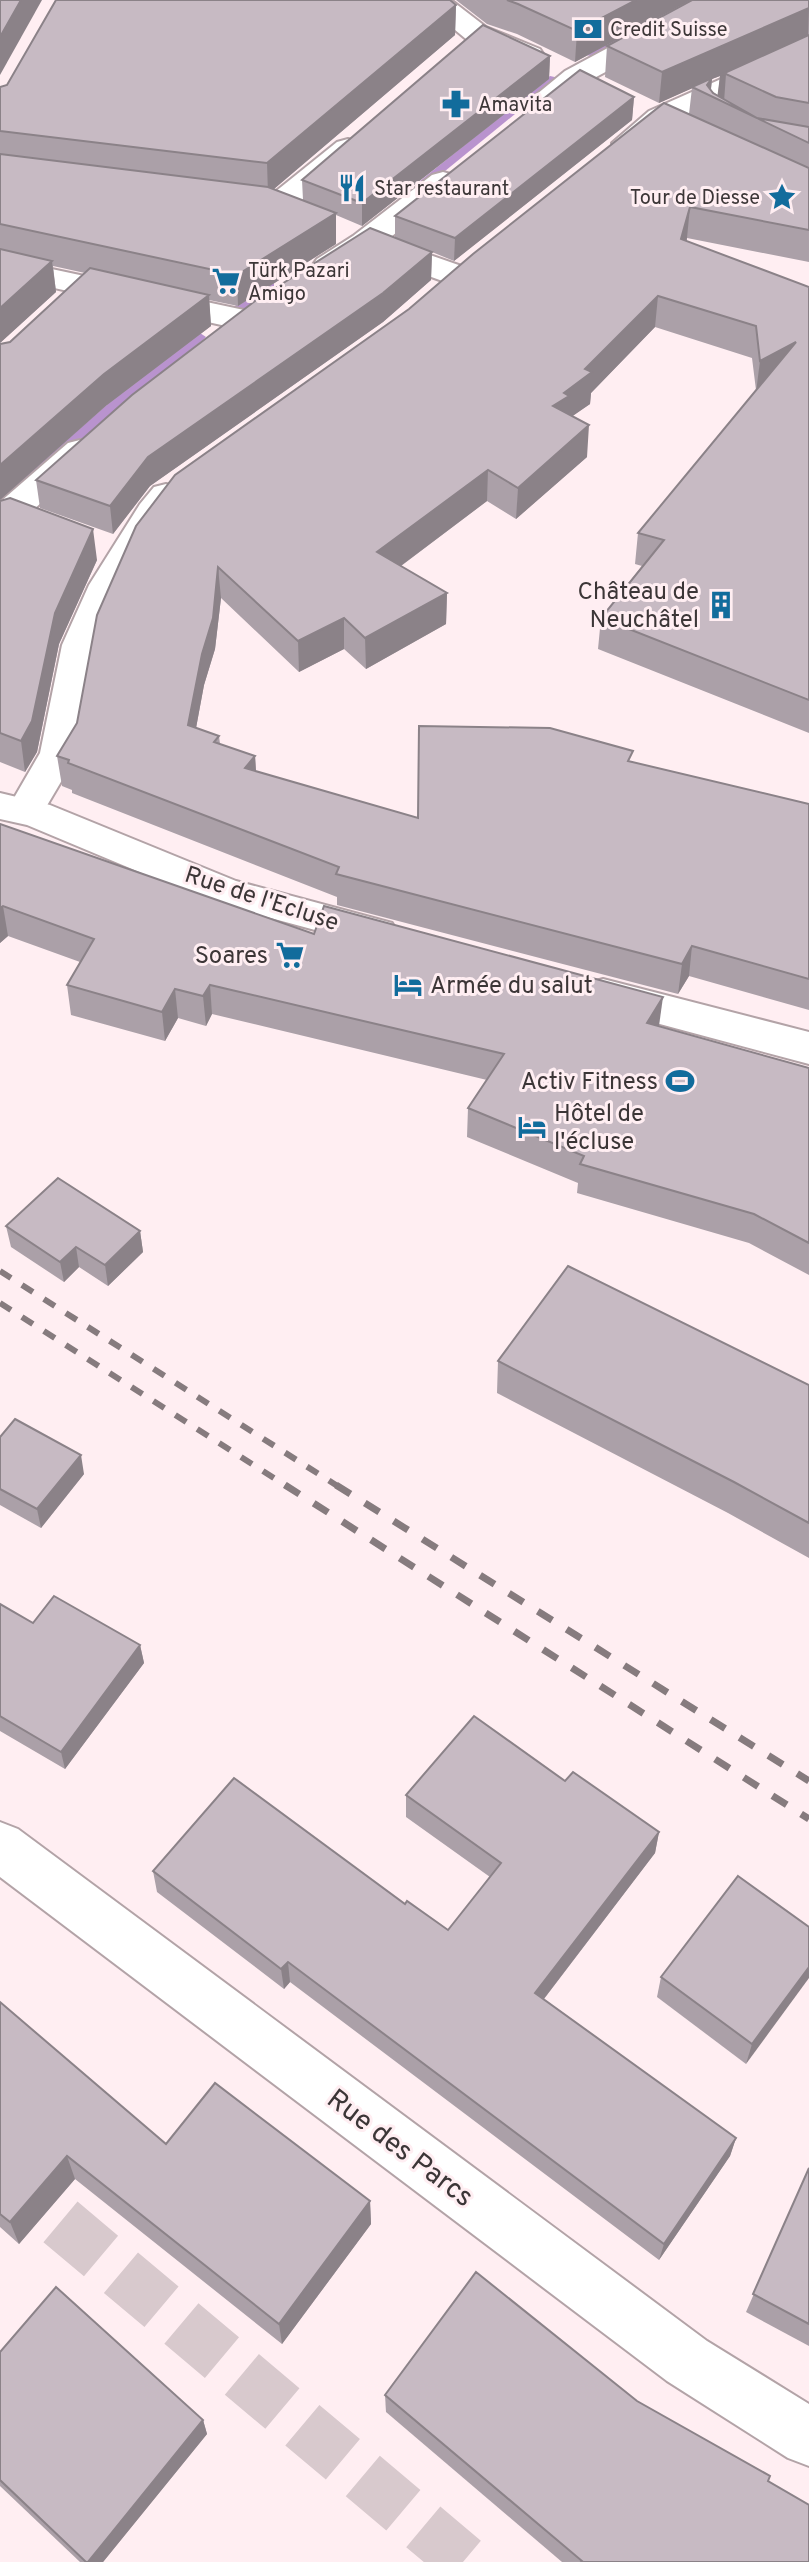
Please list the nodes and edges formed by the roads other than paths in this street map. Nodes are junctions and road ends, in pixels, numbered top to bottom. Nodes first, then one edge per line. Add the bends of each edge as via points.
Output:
1 (433, 0) edge
2 (718, 0) edge
3 (476, 33) junction
4 (809, 49) edge
5 (454, 56) edge
6 (575, 77) junction
7 (694, 101) junction
8 (647, 112) junction
9 (730, 121) edge
10 (513, 126) edge
11 (371, 128) edge
12 (463, 165) edge
13 (596, 167) edge
14 (245, 203) edge
15 (276, 207) junction
16 (305, 219) edge
17 (334, 231) edge
18 (364, 243) junction
19 (0, 267) edge
20 (85, 286) junction
21 (297, 286) edge
22 (270, 303) edge
23 (427, 303) edge
24 (53, 315) edge
25 (99, 434) edge
26 (190, 478) edge
27 (16, 519) edge
28 (13, 808) edge
29 (417, 944) edge
30 (570, 985) edge
31 (809, 1048) edge
32 (0, 1846) edge
33 (809, 2437) edge

1 - 3 street
2 - 6 street
3 - 5 street
3 - 6 street
4 - 7 street
6 - 8 street
6 - 10 street
7 - 8 street
7 - 9 street
8 - 13 street
11 - 15 street
12 - 18 street
14 - 15 street
15 - 16 street
17 - 18 street
18 - 21 street
18 - 23 street via 471,266
19 - 20 street
20 - 22 street via 232,330
20 - 24 street
25 - 27 street
26 - 28 street via 107,548 80,645 59,753
28 - 29 street, Rue de l'Ecluse via 225,892
30 - 31 street
32 - 33 street, Rue des Parcs via 687,2361

